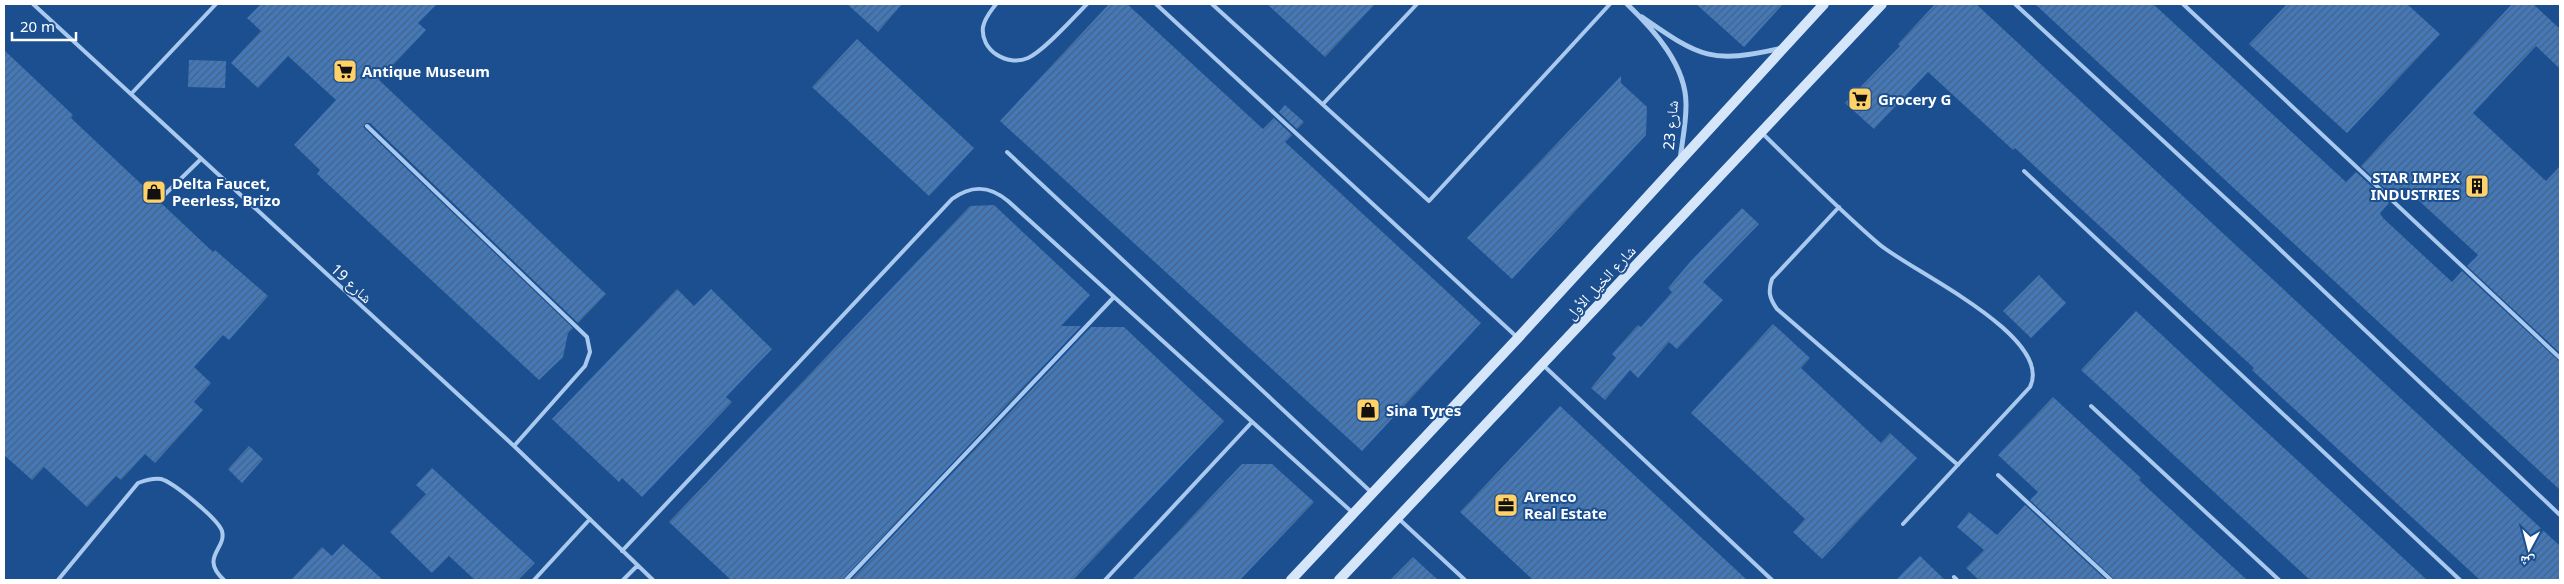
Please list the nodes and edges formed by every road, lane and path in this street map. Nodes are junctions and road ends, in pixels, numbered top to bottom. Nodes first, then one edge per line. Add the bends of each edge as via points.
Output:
1 (33, 4) edge
2 (216, 4) edge
3 (996, 4) edge
4 (1087, 4) edge
5 (1156, 4) edge
6 (1212, 4) edge
7 (1417, 4) edge
8 (1610, 4) edge
9 (1627, 4) edge
10 (1824, 4) edge
11 (1882, 4) edge
12 (2015, 4) edge
13 (2182, 4) edge
14 (1638, 14) junction
15 (1784, 48) junction
16 (131, 94) junction
17 (1323, 104) junction
18 (367, 126) dead end
19 (1761, 132) junction
20 (1007, 152) dead end
21 (201, 159) junction
22 (1679, 163) junction
23 (2024, 171) dead end
24 (159, 200) dead end
25 (1839, 207) junction
26 (1114, 297) junction
27 (1518, 338) junction
28 (2560, 358) edge
29 (1543, 365) junction
30 (2091, 406) dead end
31 (1252, 422) junction
32 (514, 446) junction
33 (1958, 465) junction
34 (1998, 475) dead end
35 (1373, 494) junction
36 (1353, 514) junction
37 (2560, 515) edge
38 (1399, 518) junction
39 (590, 519) junction
40 (1903, 524) dead end
41 (622, 550) junction
42 (638, 566) junction
43 (58, 580) edge
44 (224, 580) edge
45 (534, 580) edge
46 (623, 580) edge
47 (654, 580) edge
48 (846, 580) edge
49 (1105, 580) edge
50 (1291, 580) edge
51 (1339, 580) edge
52 (1465, 580) edge
53 (1772, 580) edge
54 (2111, 580) edge
55 (2279, 580) edge
56 (2460, 580) edge

1 - 16 lane, شارع 19
2 - 16 lane
3 - 4 lane via 984,22 986,43 1001,57 1015,61 1035,54
5 - 27 lane
6 - 17 lane
7 - 17 lane
8 - 17 lane via 1429,201
9 - 14 street, شارع 23
10 - 15 main road, شارع الخيل الأول
11 - 19 main road, شارع الخيل الأول
12 - 37 lane
13 - 28 lane
14 - 15 street, شارع 23 via 1678,42 1709,55 1743,57
14 - 22 street, شارع 23 via 1669,54 1682,79 1686,107
15 - 22 main road, شارع الخيل الأول
16 - 21 lane, شارع 19
18 - 32 lane via 587,337 590,352 585,366
19 - 25 lane
19 - 29 main road, شارع الخيل الأول
20 - 35 lane
21 - 24 lane
21 - 32 lane, شارع 19
22 - 27 main road, شارع الخيل الأول
23 - 56 lane
25 - 33 lane via 1772,279 1769,294 1772,302
25 - 33 lane via 1897,258 1977,306 2014,340 2032,364 2034,376 2030,387
26 - 31 lane
26 - 41 lane via 1000,194 980,188 960,193
26 - 48 lane
27 - 35 main road, شارع الخيل الأول
29 - 38 main road, شارع الخيل الأول
29 - 53 lane
30 - 55 lane
31 - 36 lane
31 - 49 lane
32 - 39 lane, شارع 19
33 - 40 lane
34 - 54 lane
35 - 36 main road, شارع الخيل الأول
36 - 50 main road, شارع الخيل الأول
38 - 51 main road, شارع الخيل الأول
38 - 52 lane
39 - 41 lane, شارع 19
39 - 45 lane
41 - 42 lane, شارع 19
42 - 46 lane
42 - 47 lane, شارع 19
43 - 44 lane via 138,483 153,479 175,486 220,527 222,538 214,562

